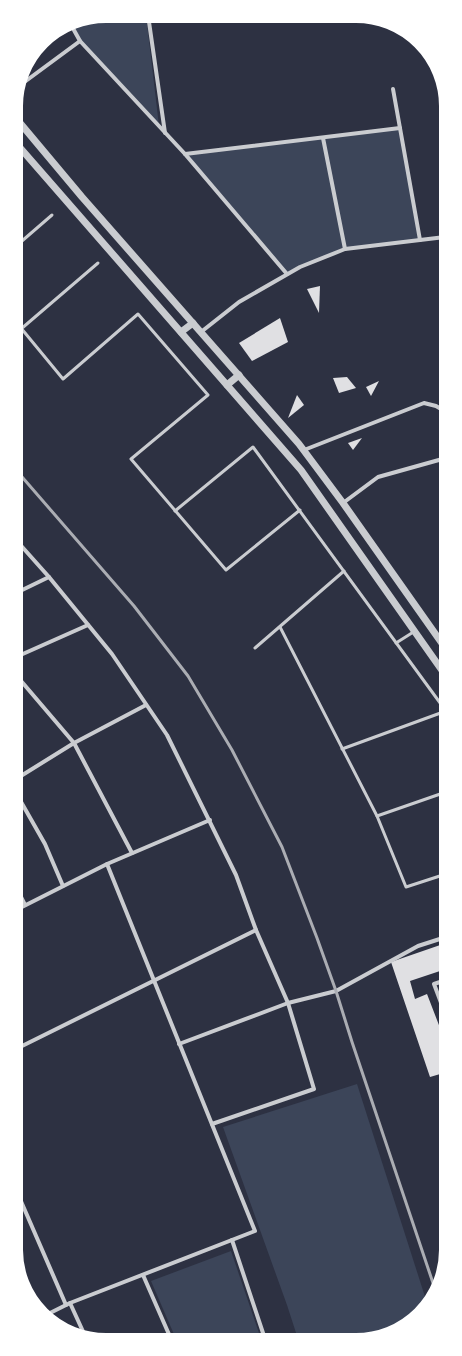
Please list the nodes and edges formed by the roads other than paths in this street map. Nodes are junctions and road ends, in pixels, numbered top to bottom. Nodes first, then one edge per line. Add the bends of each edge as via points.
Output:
1 (149, 22) edge
2 (73, 28) edge
3 (80, 41) junction
4 (26, 81) edge
5 (393, 89) dead end
6 (22, 125) edge
7 (400, 128) junction
8 (166, 133) junction
9 (323, 138) junction
10 (22, 150) edge
11 (185, 154) junction
12 (52, 215) dead end
13 (440, 238) edge
14 (420, 240) junction
15 (22, 241) edge
16 (345, 249) junction
17 (98, 263) dead end
18 (287, 274) junction
19 (193, 323) junction
20 (22, 328) edge
21 (22, 330) edge
22 (181, 332) junction
23 (201, 332) junction
24 (239, 376) junction
25 (227, 385) junction
26 (440, 408) edge
27 (304, 450) junction
28 (440, 459) edge
29 (344, 503) junction
30 (300, 510) junction
31 (175, 511) junction
32 (22, 547) edge
33 (344, 571) junction
34 (49, 577) junction
35 (22, 590) edge
36 (88, 625) junction
37 (280, 627) junction
38 (415, 631) junction
39 (440, 640) edge
40 (396, 644) junction
41 (256, 648) dead end
42 (22, 654) edge
43 (440, 667) edge
44 (22, 682) edge
45 (440, 703) edge
46 (146, 705) junction
47 (440, 713) edge
48 (74, 743) junction
49 (342, 749) junction
50 (22, 775) edge
51 (440, 794) edge
52 (22, 804) edge
53 (377, 816) junction
54 (210, 820) junction
55 (132, 853) junction
56 (107, 864) junction
57 (440, 876) edge
58 (63, 886) junction
59 (22, 899) edge
60 (25, 905) junction
61 (22, 907) edge
62 (256, 930) junction
63 (440, 939) edge
64 (154, 980) junction
65 (440, 982) edge
66 (440, 1000) edge
67 (288, 1003) junction
68 (179, 1044) junction
69 (22, 1046) edge
70 (212, 1124) junction
71 (22, 1203) edge
72 (232, 1240) junction
73 (143, 1275) junction
74 (68, 1304) junction
75 (50, 1313) edge
76 (82, 1331) edge
77 (169, 1334) edge
78 (263, 1334) edge

1 - 8 street
2 - 3 street
3 - 4 street
3 - 8 street
5 - 7 street
6 - 19 street
7 - 9 street
7 - 14 street
8 - 11 street
9 - 11 street
9 - 16 street
10 - 22 street
11 - 18 street
12 - 15 lane
13 - 14 street
14 - 16 street
16 - 18 street
17 - 20 lane
18 - 23 street via 238,302
19 - 22 street
19 - 23 street
21 - 31 lane via 63,379 138,314 208,395 132,459
22 - 25 street
23 - 24 street
24 - 25 street
24 - 27 street
25 - 38 street via 301,470
26 - 27 street via 424,404
27 - 29 street
28 - 29 street via 378,477
29 - 39 street
30 - 31 lane via 226,570
30 - 31 lane via 253,447
30 - 33 lane
32 - 34 street
33 - 37 lane
33 - 40 lane
34 - 35 street
34 - 36 street
36 - 42 street
36 - 46 street via 112,654
37 - 41 lane
37 - 49 lane
38 - 40 lane
38 - 43 street
40 - 45 lane
44 - 48 street
46 - 48 street
46 - 54 street via 167,734
47 - 49 lane
48 - 50 street
48 - 55 street
49 - 53 lane
51 - 53 lane
52 - 58 street via 45,844
53 - 57 lane via 406,887
54 - 55 street
54 - 62 street via 236,875
55 - 56 street
56 - 58 street
56 - 64 street
58 - 60 street
59 - 60 street
60 - 61 street
62 - 64 street
62 - 67 street
63 - 67 street via 418,946 336,992
64 - 68 street
64 - 69 street
65 - 66 street via 434,984
67 - 68 street
67 - 70 street via 314,1089
68 - 70 street
70 - 72 street via 255,1231
71 - 74 street
72 - 73 street
72 - 78 street
73 - 74 street
73 - 77 street
74 - 75 street
74 - 76 street

